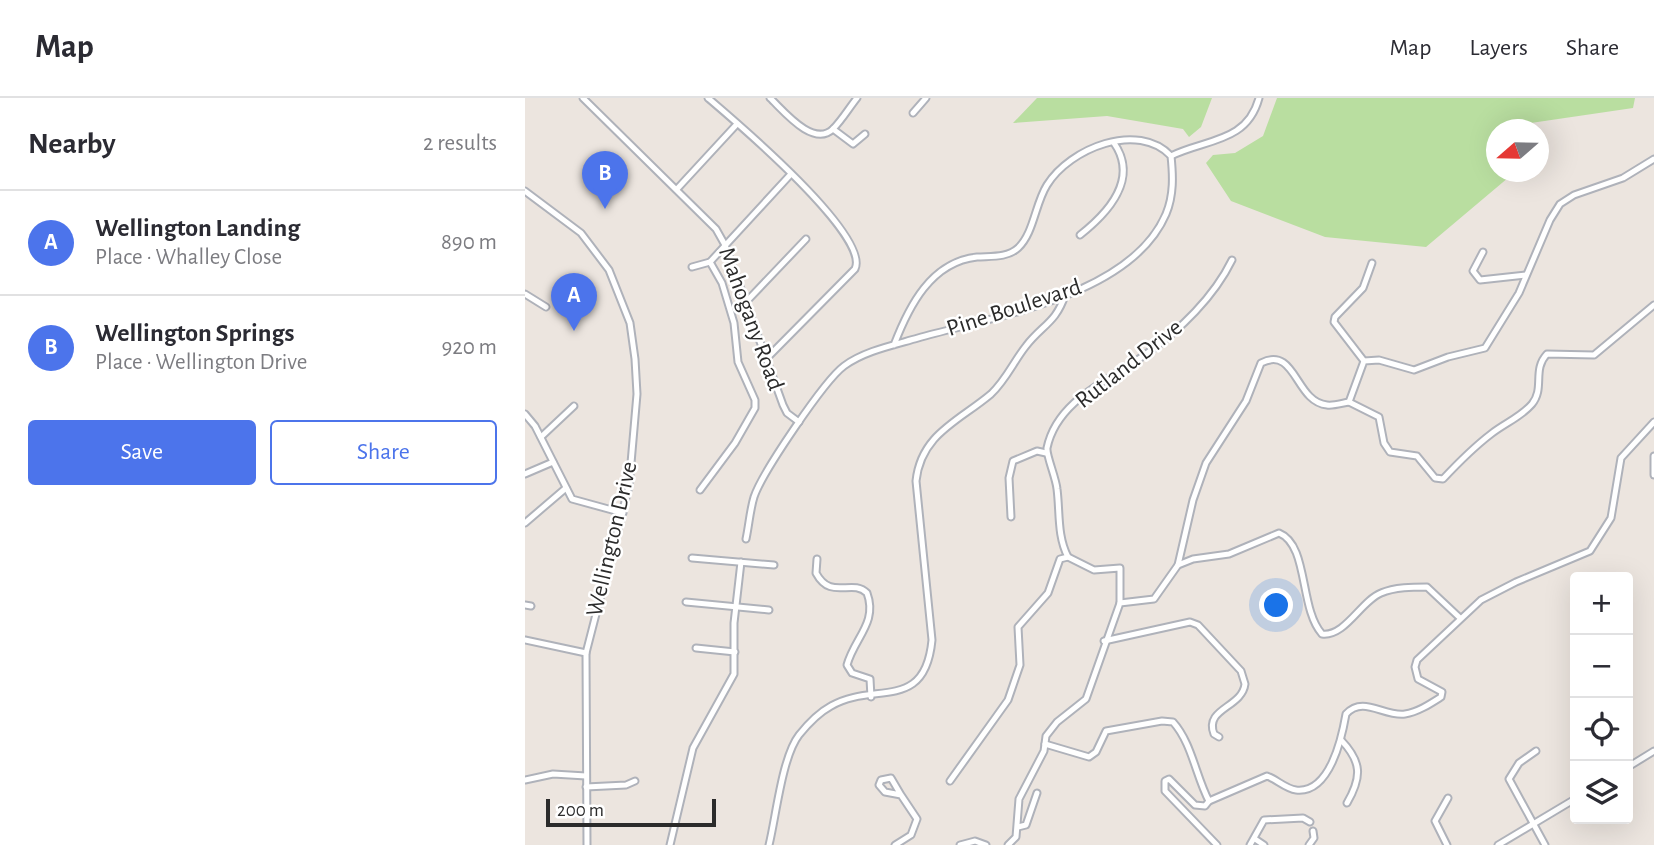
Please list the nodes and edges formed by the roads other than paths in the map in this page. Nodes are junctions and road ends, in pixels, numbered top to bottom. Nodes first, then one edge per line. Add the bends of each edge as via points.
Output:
1 (583, 98) edge
2 (708, 98) edge
3 (770, 98) edge
4 (785, 98) edge
5 (857, 98) edge
6 (926, 98) edge
7 (1259, 98) edge
8 (778, 105) junction
9 (913, 113) dead end
10 (737, 124) junction
11 (833, 129) junction
12 (865, 134) dead end
13 (1114, 143) junction
14 (1171, 156) junction
15 (1654, 159) edge
16 (791, 174) junction
17 (677, 188) junction
18 (525, 191) edge
19 (1080, 235) dead end
20 (806, 239) dead end
21 (725, 246) junction
22 (1483, 252) dead end
23 (1233, 260) dead end
24 (710, 262) junction
25 (1372, 263) dead end
26 (692, 267) dead end
27 (1526, 275) junction
28 (525, 294) edge
29 (1065, 295) junction
30 (746, 302) junction
31 (1654, 305) edge
32 (546, 307) dead end
33 (894, 345) junction
34 (766, 359) junction
35 (1364, 361) junction
36 (1349, 402) junction
37 (574, 406) dead end
38 (525, 414) edge
39 (799, 422) junction
40 (1654, 422) edge
41 (541, 438) junction
42 (1046, 453) junction
43 (1654, 456) edge
44 (553, 462) junction
45 (525, 474) edge
46 (1654, 475) edge
47 (566, 488) junction
48 (700, 490) dead end
49 (623, 513) junction
50 (1011, 516) dead end
51 (525, 523) edge
52 (746, 539) dead end
53 (1068, 557) junction
54 (692, 558) dead end
55 (817, 559) dead end
56 (741, 562) junction
57 (774, 565) dead end
58 (1178, 565) junction
59 (687, 602) dead end
60 (1120, 603) junction
61 (736, 607) junction
62 (769, 610) dead end
63 (1459, 618) junction
64 (525, 640) edge
65 (1104, 641) junction
66 (696, 648) dead end
67 (735, 652) junction
68 (586, 653) junction
69 (871, 697) junction
70 (1219, 737) dead end
71 (1341, 740) junction
72 (1045, 744) junction
73 (1536, 751) dead end
74 (1654, 751) edge
75 (1633, 764) edge
76 (586, 776) junction
77 (525, 780) edge
78 (950, 780) dead end
79 (635, 781) dead end
80 (586, 787) junction
81 (1037, 793) dead end
82 (901, 794) dead end
83 (1448, 798) dead end
84 (1209, 801) junction
85 (1570, 802) edge
86 (1347, 803) dead end
87 (1310, 822) dead end
88 (1534, 824) junction
89 (1018, 827) junction
90 (1313, 831) dead end
91 (1255, 839) junction
92 (587, 845) edge
93 (670, 845) edge
94 (769, 845) edge
95 (895, 845) edge
96 (960, 845) edge
97 (986, 845) edge
98 (1008, 845) edge
99 (1217, 845) edge
100 (1250, 845) edge
101 (1264, 845) edge
102 (1309, 845) edge
103 (1447, 845) edge
104 (1498, 845) edge
105 (1545, 845) edge

1 - 17 street, Mahogany Road
2 - 10 street
3 - 8 street
4 - 8 street
5 - 11 street
6 - 9 street
7 - 14 street via 1248,120 1231,135
8 - 11 street via 805,130 826,133
10 - 16 street
10 - 17 street
11 - 12 street via 853,144
13 - 14 street, Pine Boulevard via 1145,139
13 - 19 street via 1123,168 1120,190 1101,219
13 - 33 street, Pine Boulevard via 1075,159 1054,176 1027,235 1014,251 964,259 935,274 916,299
14 - 29 street, Pine Boulevard via 1170,200 1166,215 1150,237 1132,259
15 - 27 street via 1623,178 1560,204
16 - 21 street
16 - 34 street via 834,217 857,264
17 - 21 street, Mahogany Road via 716,229
18 - 49 street, Wellington Drive via 559,214 594,250 609,270 630,323 637,394
20 - 30 street
21 - 24 street
21 - 30 street, Mahogany Road
22 - 27 street via 1473,266 1481,280
23 - 42 street, Rutland Drive via 1222,281 1173,331 1081,396 1050,439
24 - 26 street
24 - 48 street via 722,283 734,323 738,362 755,408 736,443
25 - 35 street via 1363,288 1334,322
27 - 35 street via 1485,348 1414,370 1379,360
28 - 32 street
29 - 33 street, Pine Boulevard
29 - 69 street via 1055,318 1025,347 991,394 938,433 921,458 916,481 933,640 928,663 907,689
30 - 34 street, Mahogany Road
31 - 36 street via 1594,355 1547,354 1540,361 1540,389 1533,403 1476,445 1439,480 1420,458 1389,452 1379,417
33 - 39 street, Pine Boulevard via 844,365
34 - 39 street, Mahogany Road via 787,413
35 - 36 street
36 - 58 street via 1319,403 1305,395 1282,360 1261,363 1246,401 1204,467
37 - 41 street
38 - 41 street
39 - 52 street, Pine Boulevard via 754,496
40 - 63 street via 1621,458 1611,518 1590,551 1516,582
41 - 44 street
42 - 50 street via 1037,451 1013,461
42 - 53 street via 1056,474 1061,536
43 - 46 street
44 - 45 street
44 - 47 street
47 - 49 street via 576,502
47 - 51 street
49 - 68 street, Wellington Drive
53 - 60 street via 1090,569 1120,568
53 - 78 street via 1060,559 1048,593 1018,627 1020,665 1008,700
54 - 56 street
55 - 69 street via 815,573 827,586 856,587 867,593 869,625 847,665 852,673 870,679
56 - 57 street
56 - 61 street
58 - 60 street via 1159,596
58 - 63 street via 1229,554 1279,533 1289,537 1296,550 1311,619 1322,634 1333,632 1380,593 1394,590 1431,589
59 - 61 street
60 - 65 street
61 - 62 street
61 - 67 street
63 - 71 street via 1415,667 1418,680 1437,688 1441,697 1405,714 1357,706 1346,714
64 - 68 street
65 - 70 street via 1190,622 1198,625 1241,671 1245,684 1238,699 1213,718 1211,726
65 - 72 street via 1086,699 1057,722
66 - 67 street
67 - 93 street via 734,674 693,748
68 - 76 street, Wellington Drive
69 - 94 street via 831,706 797,737
71 - 84 street via 1332,765 1308,788 1294,790 1267,776
71 - 86 street via 1357,760 1360,775
72 - 84 street via 1089,757 1106,731 1173,722
72 - 89 street via 1019,799
73 - 88 street via 1519,762 1509,779
74 - 75 street
76 - 77 street via 553,774
76 - 80 street, Wellington Drive
79 - 80 street
80 - 92 street, Wellington Drive
81 - 89 street via 1030,820
82 - 95 street via 917,819 911,835
83 - 103 street via 1435,821
84 - 99 street via 1205,806 1195,805 1171,780 1165,781 1168,796
85 - 88 street
87 - 91 street via 1303,818 1267,819
88 - 104 street
88 - 105 street
89 - 98 street
90 - 102 street
91 - 100 street
91 - 101 street
96 - 97 street via 975,841

